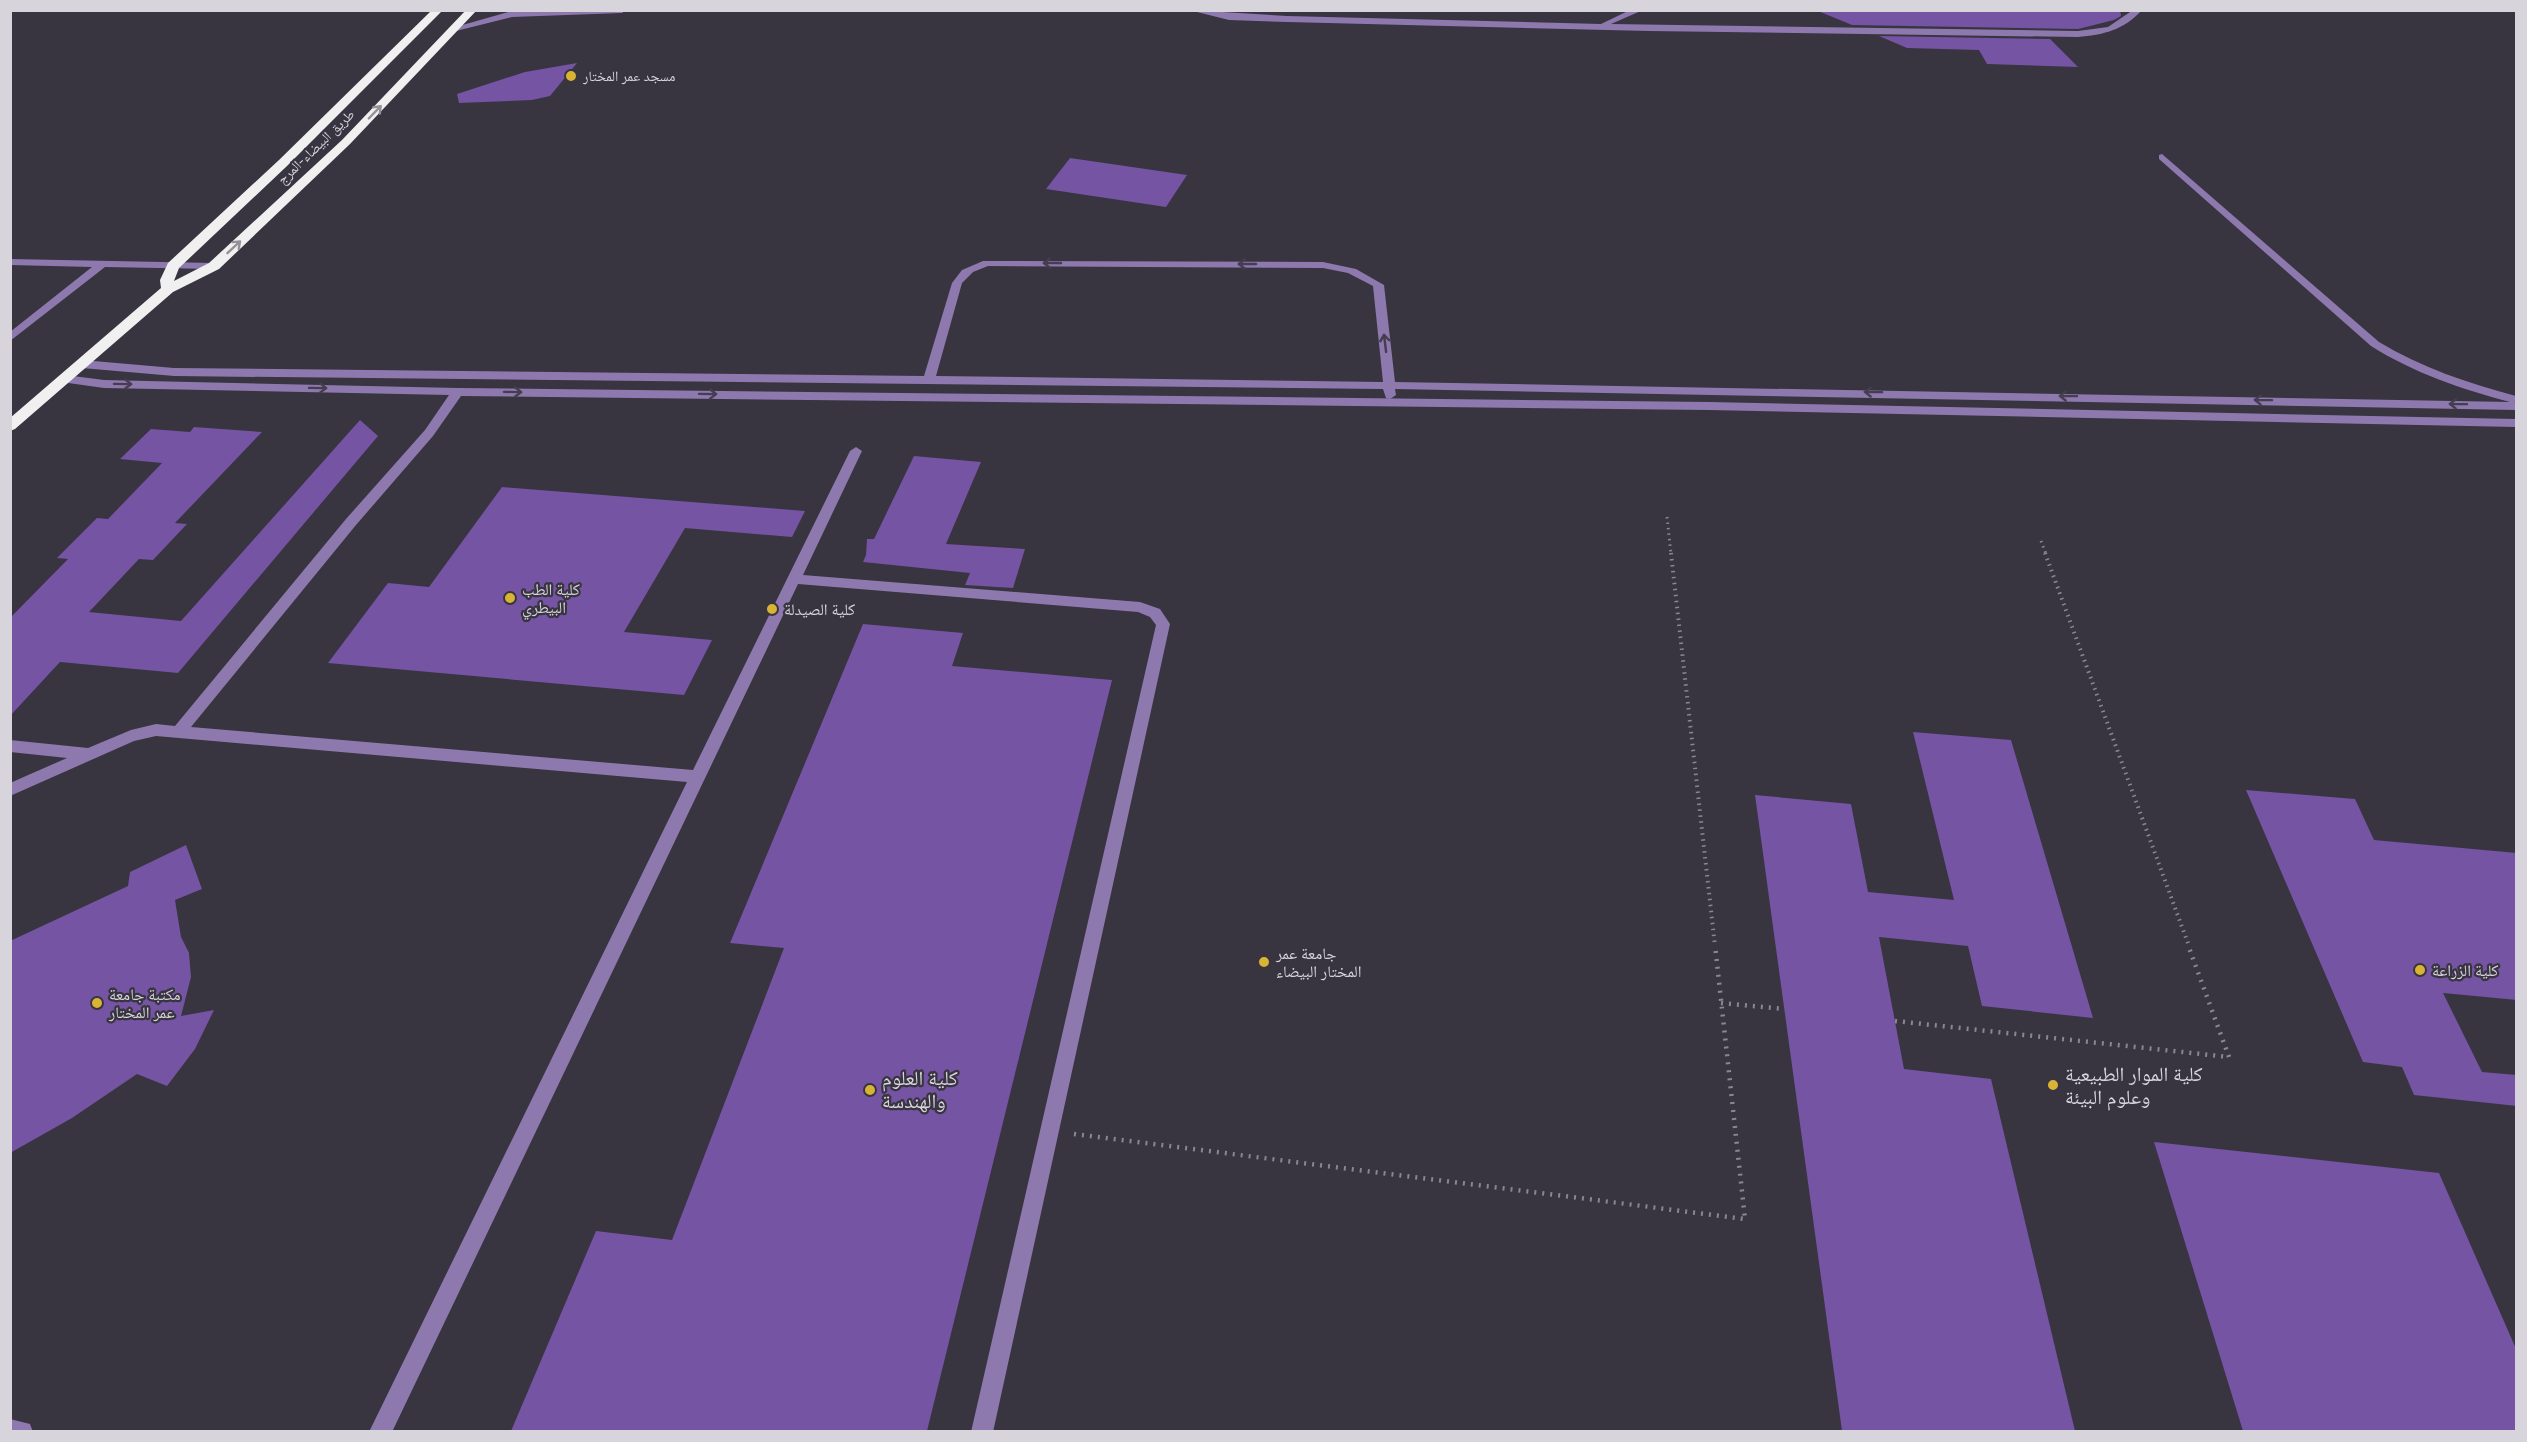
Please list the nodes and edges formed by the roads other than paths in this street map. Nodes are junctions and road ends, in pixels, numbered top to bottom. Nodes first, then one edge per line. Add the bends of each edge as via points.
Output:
1 (438, 10) edge
2 (472, 10) edge
3 (622, 10) edge
4 (1193, 10) edge
5 (1639, 10) edge
6 (2138, 10) edge
7 (1600, 27) junction
8 (456, 28) junction
9 (2162, 157) dead end
10 (10, 262) edge
11 (101, 265) junction
12 (173, 266) junction
13 (214, 266) junction
14 (168, 289) junction
15 (10, 338) edge
16 (82, 364) junction
17 (929, 378) junction
18 (65, 379) junction
19 (1390, 385) junction
20 (458, 392) junction
21 (1391, 401) junction
22 (2517, 401) edge
23 (2517, 406) edge
24 (2517, 423) edge
25 (10, 426) edge
26 (856, 451) dead end
27 (794, 579) junction
28 (179, 731) junction
29 (10, 746) edge
30 (90, 754) junction
31 (698, 777) junction
32 (10, 790) edge
33 (10, 1430) edge
34 (22, 1431) edge
35 (380, 1431) edge
36 (982, 1431) edge

1 - 12 highway, طريق البيضاء-المرج
2 - 8 highway, طريق البيضاء-المرج
3 - 8 street via 512,14
4 - 7 street via 1229,17
5 - 7 street
6 - 7 street via 2108,32 2078,34
13 -> 8 highway, طريق البيضاء-المرج via 346,142
9 - 22 street via 2375,344 2402,362 2444,380
10 - 11 street
11 - 12 street
11 - 15 street
12 - 13 street
12 - 14 highway
13 - 14 highway, طريق البيضاء-المرج
14 - 16 highway, طريق البيضاء-المرج
16 - 17 street via 174,372
16 - 18 highway, طريق البيضاء-المرج
17 - 19 street
19 -> 17 street via 1378,285 1345,267 1323,265 979,265 960,276
18 -> 20 street via 98,384
18 - 25 highway, طريق البيضاء-المرج
19 - 21 street
23 -> 19 street
20 -> 21 street
20 - 28 street via 429,433
21 - 24 street
26 - 27 street
27 - 31 street
27 - 36 street via 1140,607 1155,614 1163,624
28 - 30 street via 146,731
28 - 31 street
29 - 30 street
30 - 32 street
31 - 35 street
33 - 34 street

